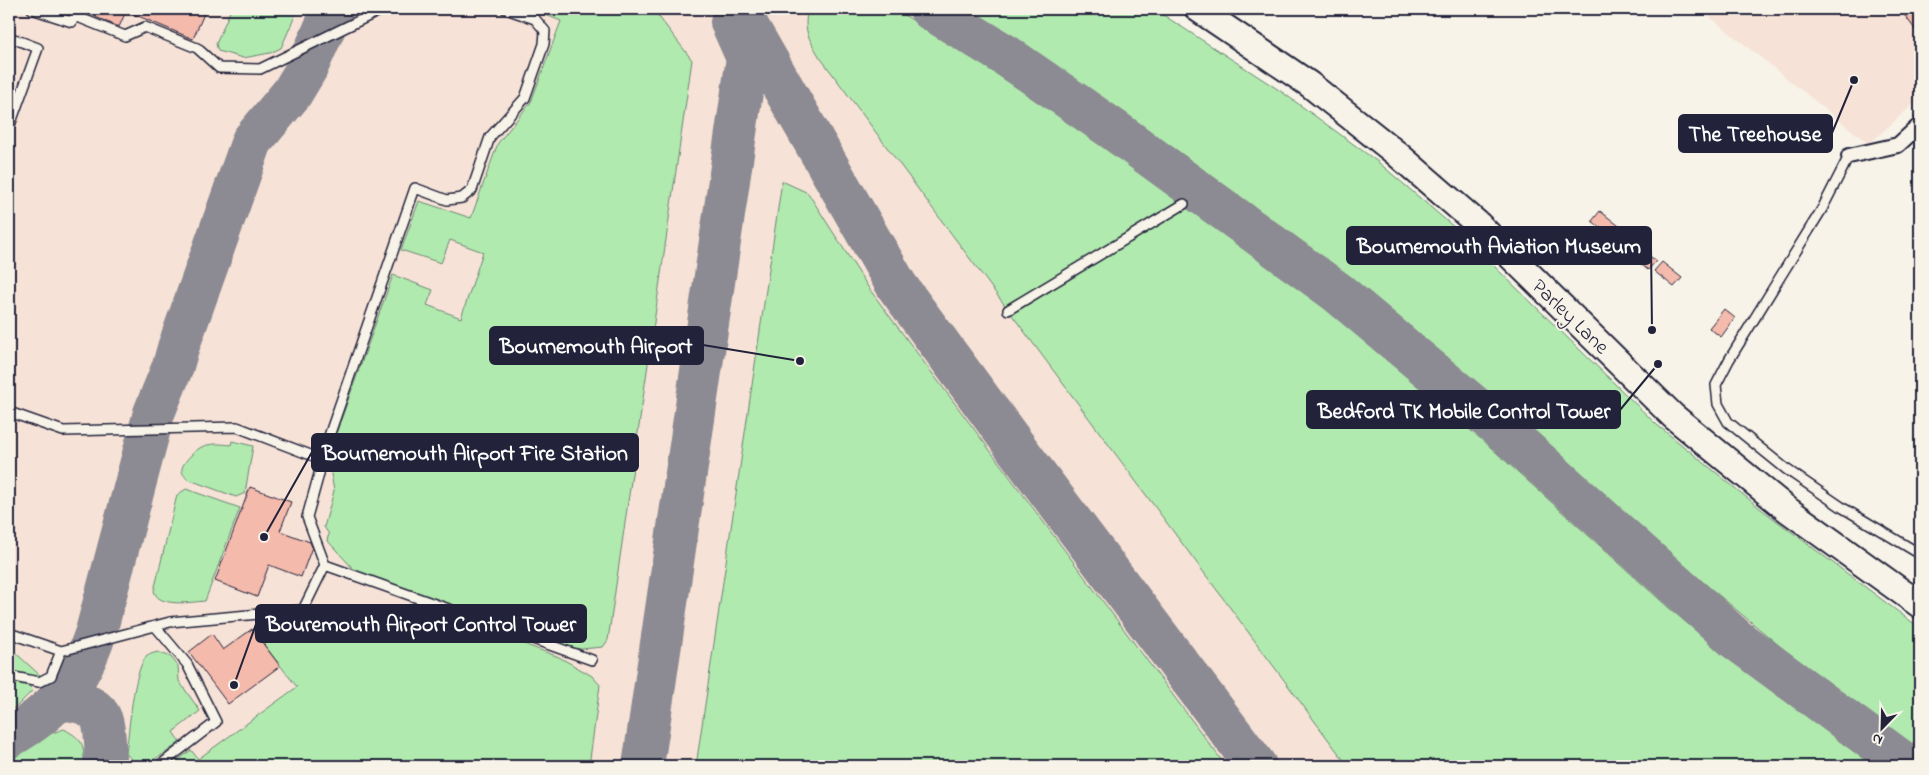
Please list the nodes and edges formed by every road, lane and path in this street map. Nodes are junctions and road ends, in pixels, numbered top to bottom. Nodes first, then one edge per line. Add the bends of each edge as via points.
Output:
1 (32, 9) edge
2 (383, 9) edge
3 (506, 9) edge
4 (1198, 9) edge
5 (77, 12) edge
6 (9, 37) edge
7 (1920, 125) edge
8 (9, 128) edge
9 (1849, 156) joint
10 (1184, 204) dead end
11 (1008, 310) dead end
12 (9, 412) edge
13 (321, 459) junction
14 (1920, 554) edge
15 (325, 565) junction
16 (1920, 605) edge
17 (156, 626) junction
18 (9, 633) edge
19 (61, 651) junction
20 (592, 660) dead end
21 (9, 676) edge
22 (160, 766) edge

1 - 5 lane via 72,22
2 - 5 lane via 260,68 219,68 197,48 145,27 125,36
3 - 13 lane via 535,19 545,31 544,44 525,98 490,137 472,190 462,198 447,200 415,188
4 - 16 main road, Parley Lane via 1309,84 1396,153 1479,225 1674,416 1788,510
6 - 8 lane via 38,48
7 - 9 street via 1898,145
9 - 14 lane via 1822,209 1729,360 1716,386 1718,404 1728,422 1786,469 1842,508
10 - 11 lane
12 - 13 lane via 63,431 237,427
13 - 15 lane via 307,517
15 - 17 lane via 303,610
15 - 20 lane
17 - 19 lane
17 - 22 lane via 187,664 216,722
18 - 19 lane
19 - 21 lane via 51,676 39,682

